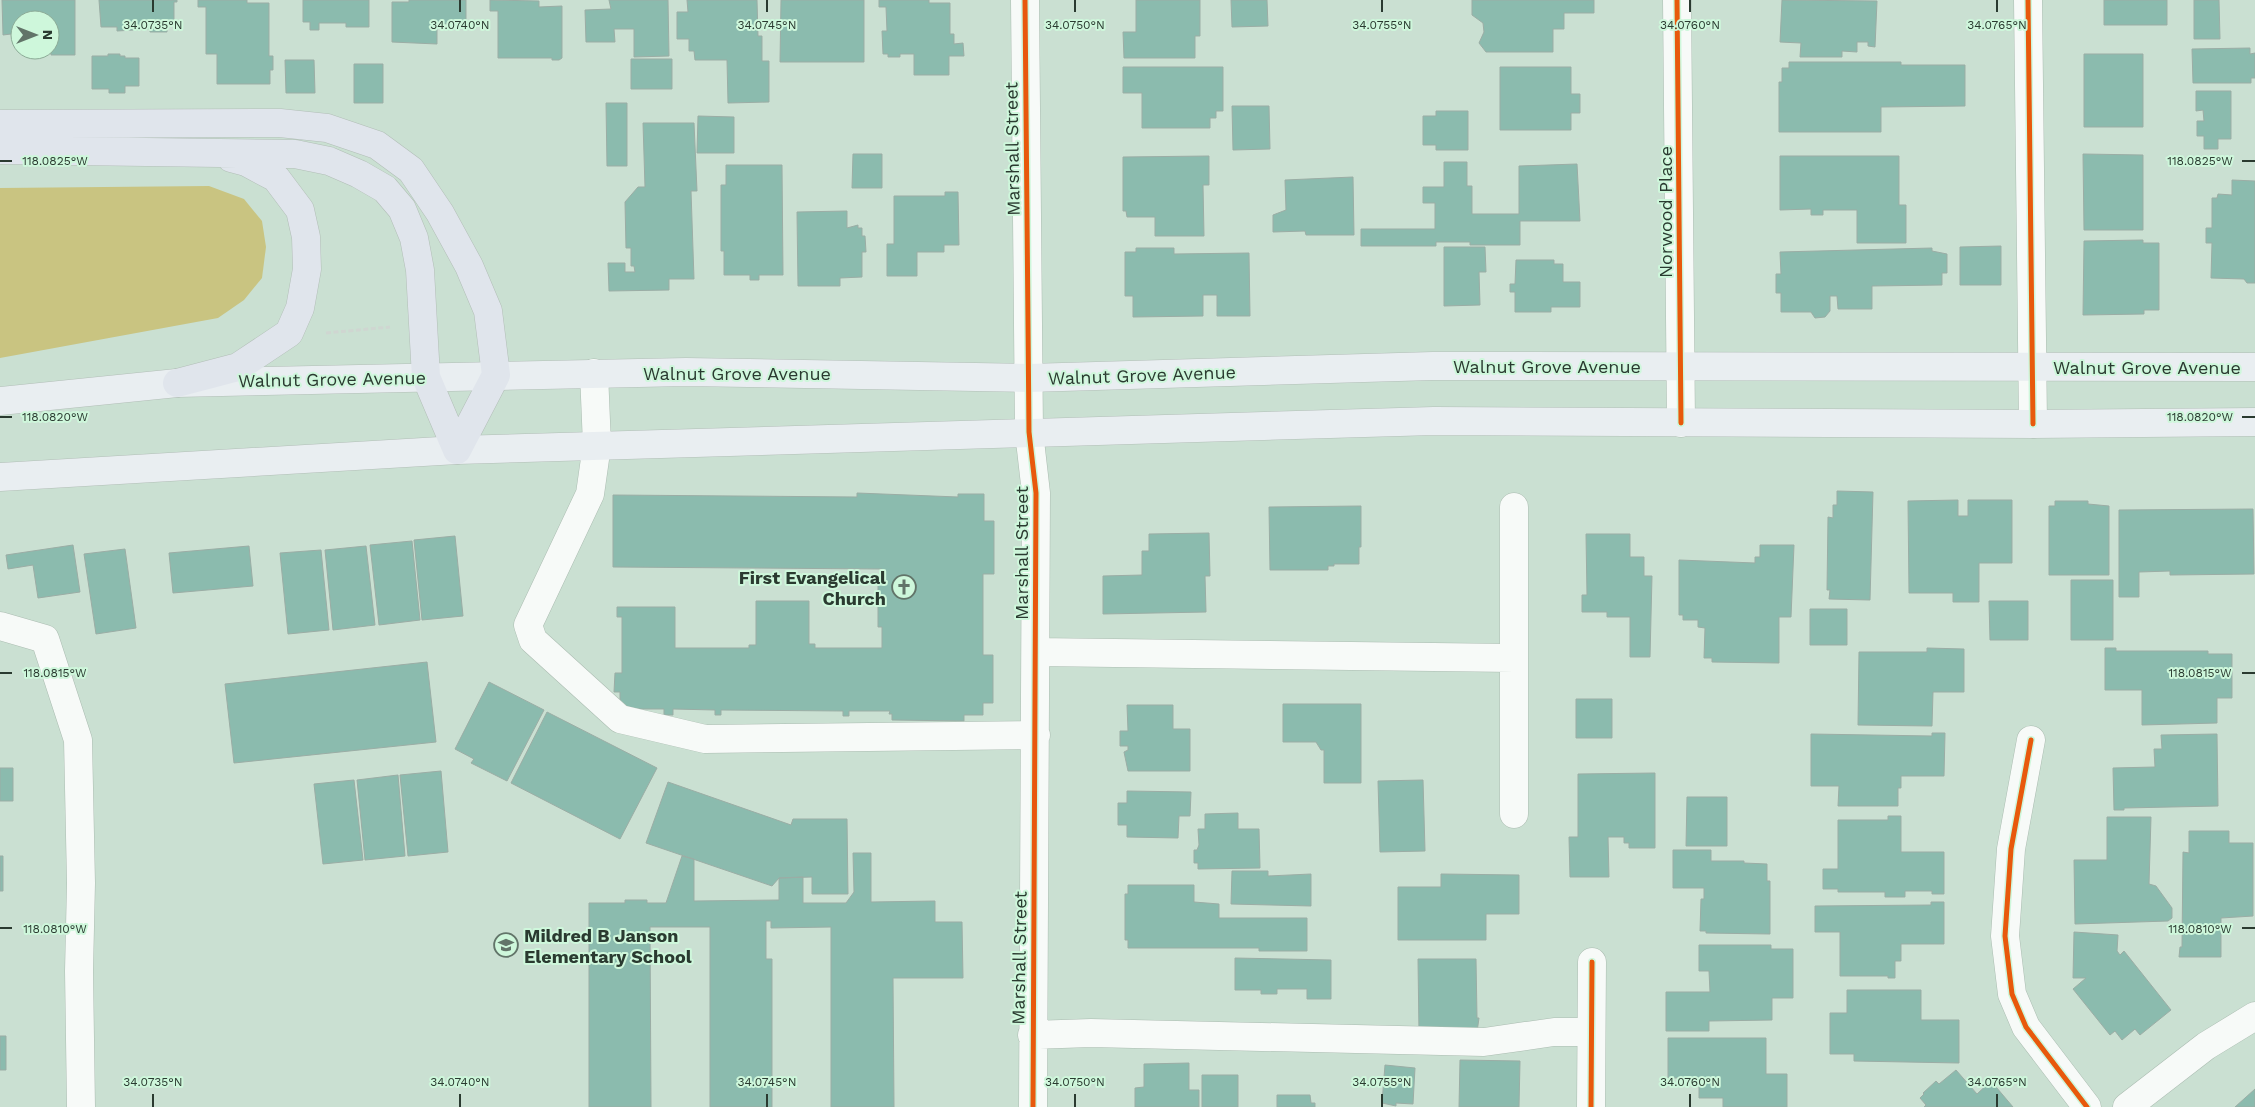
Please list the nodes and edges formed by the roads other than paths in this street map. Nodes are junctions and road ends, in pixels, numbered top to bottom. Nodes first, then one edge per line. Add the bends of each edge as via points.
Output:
1 (1025, 0) edge
2 (1677, 0) edge
3 (2028, 0) edge
4 (0, 124) edge
5 (0, 150) edge
6 (206, 152) junction
7 (1680, 367) junction
8 (2032, 367) junction
9 (2255, 367) edge
10 (594, 373) junction
11 (496, 375) junction
12 (426, 377) junction
13 (1029, 378) junction
14 (177, 382) junction
15 (0, 401) edge
16 (2255, 422) edge
17 (1681, 423) junction
18 (2033, 424) junction
19 (1029, 432) junction
20 (597, 445) junction
21 (457, 450) junction
22 (0, 477) edge
23 (1514, 507) dead end
24 (0, 626) edge
25 (1036, 652) junction
26 (1514, 658) junction
27 (1036, 735) junction
28 (2031, 740) dead end
29 (1514, 814) dead end
30 (1592, 962) dead end
31 (2255, 1016) edge
32 (1591, 1032) junction
33 (1032, 1035) junction
34 (81, 1107) edge
35 (1033, 1107) edge
36 (1591, 1107) edge
37 (2087, 1107) edge
38 (2128, 1107) edge

1 - 13 street, Marshall Street
2 - 7 street, Norwood Place
3 - 8 street
4 - 11 highway via 280,123 327,128 377,145 411,170 440,213 469,266 488,311
5 - 6 highway
6 - 12 highway via 295,154 329,160 385,189 402,209 414,238 420,270
6 - 14 highway via 246,162 276,178 300,210 306,237 307,270 300,308 289,333 238,367
7 - 8 main road, Walnut Grove Avenue
7 - 13 main road, Walnut Grove Avenue via 1433,366
7 - 17 street, Norwood Place
8 - 9 main road, Walnut Grove Avenue
8 - 18 street
10 - 11 main road, Walnut Grove Avenue
10 - 13 main road, Walnut Grove Avenue
10 - 20 street
11 - 12 main road, Walnut Grove Avenue
11 - 21 highway
12 - 14 main road, Walnut Grove Avenue
12 - 21 highway
13 - 19 street, Marshall Street
14 - 15 main road, Walnut Grove Avenue
16 - 18 main road
17 - 18 main road
17 - 19 main road via 1434,421
19 - 20 main road
19 - 25 street, Marshall Street via 1036,492
20 - 21 main road
20 - 27 street via 590,494 528,625 533,640 620,719 705,739
21 - 22 main road
23 - 26 street
24 - 34 street via 44,639 78,740
25 - 26 street
25 - 27 street, Marshall Street
26 - 29 street
27 - 33 street, Marshall Street
28 - 37 street via 2011,849 2005,936 2012,994 2026,1027
30 - 32 street
31 - 38 street via 2206,1046
32 - 33 street via 1554,1032 1484,1042 1101,1033
32 - 36 street
33 - 35 street, Marshall Street

